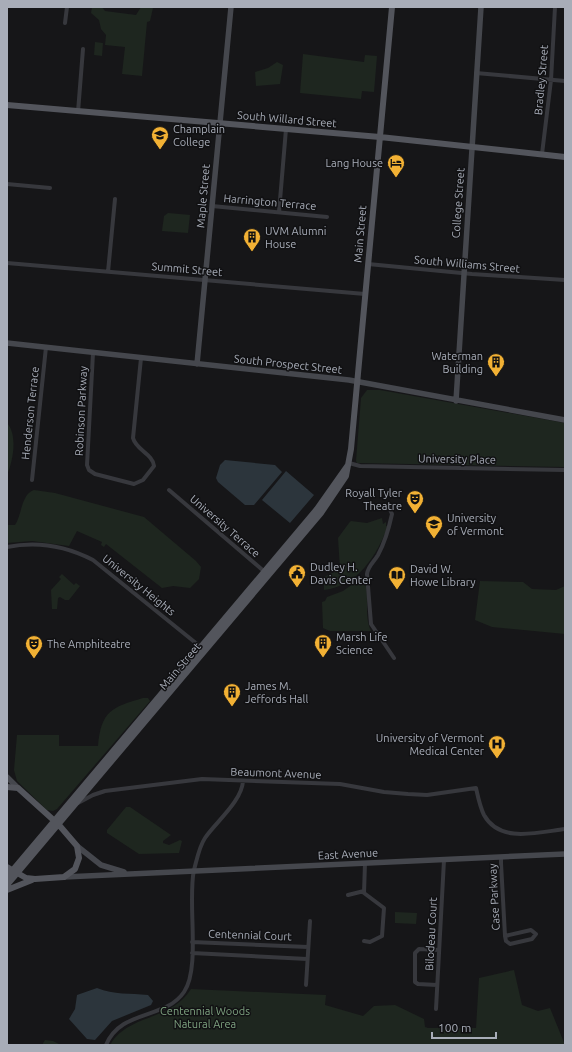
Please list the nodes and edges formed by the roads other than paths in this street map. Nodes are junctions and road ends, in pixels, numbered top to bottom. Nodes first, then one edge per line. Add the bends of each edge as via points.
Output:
1 (67, 7) edge
2 (231, 7) edge
3 (392, 7) edge
4 (480, 7) edge
5 (555, 7) edge
6 (65, 23) dead end
7 (83, 49) dead end
8 (476, 73) junction
9 (550, 80) junction
10 (565, 81) edge
11 (7, 106) edge
12 (78, 112) junction
13 (219, 124) junction
14 (286, 129) junction
15 (380, 137) junction
16 (472, 147) junction
17 (542, 154) junction
18 (565, 157) edge
19 (7, 184) edge
20 (50, 188) dead end
21 (115, 199) dead end
22 (212, 206) junction
23 (279, 212) junction
24 (327, 217) dead end
25 (7, 263) edge
26 (368, 264) junction
27 (108, 272) junction
28 (464, 273) junction
29 (205, 280) junction
30 (565, 280) edge
31 (365, 294) junction
32 (7, 343) edge
33 (46, 347) junction
34 (93, 353) junction
35 (141, 358) junction
36 (197, 364) junction
37 (357, 382) junction
38 (456, 401) junction
39 (565, 420) edge
40 (349, 464) junction
41 (565, 470) edge
42 (32, 480) dead end
43 (169, 490) dead end
44 (389, 507) dead end
45 (7, 547) edge
46 (267, 574) junction
47 (203, 649) junction
48 (394, 658) dead end
49 (7, 777) edge
50 (244, 781) junction
51 (7, 787) edge
52 (18, 788) junction
53 (78, 803) junction
54 (57, 824) junction
55 (565, 829) edge
56 (77, 846) junction
57 (565, 854) edge
58 (501, 857) junction
59 (444, 860) junction
60 (365, 863) junction
61 (194, 870) junction
62 (12, 871) edge
63 (132, 873) junction
64 (7, 877) edge
65 (64, 877) junction
66 (35, 880) junction
67 (7, 885) edge
68 (7, 890) edge
69 (364, 891) junction
70 (348, 895) dead end
71 (310, 921) dead end
72 (505, 936) junction
73 (364, 941) dead end
74 (192, 942) junction
75 (308, 947) junction
76 (439, 950) junction
77 (192, 953) junction
78 (308, 959) junction
79 (306, 985) dead end
80 (437, 986) junction
81 (436, 1009) dead end
82 (106, 1045) edge

1 - 6 street
2 - 13 street, Maple Street
3 - 15 main road, Main Street
4 - 8 street, College Street
5 - 9 street, Bradley Street
7 - 12 street
8 - 9 street
8 - 16 street, College Street
9 - 10 street
9 - 17 street, Bradley Street
11 - 12 main road, South Willard Street
12 - 13 main road, South Willard Street
13 - 14 main road, South Willard Street
13 - 22 street, Maple Street
14 - 15 main road, South Willard Street
14 - 23 street
15 - 16 main road, South Willard Street
15 - 26 main road, Main Street
16 - 17 main road, South Willard Street
16 - 28 street, College Street
17 - 18 main road, South Willard Street
19 - 20 street
21 - 27 street
22 - 23 street, Harrington Terrace
22 - 29 street, Maple Street
23 - 24 street, Harrington Terrace
25 - 27 street, Summit Street
26 - 28 street, South Williams Street
26 - 31 main road, Main Street
27 - 29 street, Summit Street
28 - 30 street, South Williams Street
28 - 38 street, College Street
29 - 31 street, Summit Street
29 - 36 street, Maple Street
31 - 37 main road, Main Street
32 - 33 street, South Prospect Street
33 - 34 street, South Prospect Street
33 - 42 street, Henderson Terrace
34 - 35 street, South Prospect Street
34 - 35 street, Robinson Parkway via 87,465 95,474 132,484 142,482 154,466 152,459 134,443 132,436
35 - 36 street, South Prospect Street
36 - 37 street, South Prospect Street
37 - 38 street, South Prospect Street
37 - 40 main road, Main Street
38 - 39 street, South Prospect Street
40 - 41 street, University Place
40 - 46 main road, Main Street
43 - 46 street, University Terrace
44 - 48 street via 392,514 388,532 367,574 370,624
45 - 47 street, University Heights via 51,545 72,550 93,560
46 - 47 main road, Main Street
47 - 53 main road, Main Street
47 - 54 main road, Main Street
49 - 52 street
50 - 53 street, Beaumont Avenue via 177,781 104,791
50 - 55 street, Beaumont Avenue via 340,784 384,792 421,795 476,788 484,814 490,823 507,833 524,834
50 - 61 street via 238,797 202,843
51 - 52 main road
52 - 54 main road, East Avenue
53 - 54 main road, Main Street
54 - 56 main road, East Avenue
54 - 62 main road, Main Street
56 - 63 street, East Avenue via 101,865
56 - 65 main road via 78,864
57 - 58 street, East Avenue
58 - 59 street, East Avenue
58 - 72 street, Case Parkway
59 - 60 street, East Avenue
59 - 76 street, Bilodeau Court
60 - 61 street, East Avenue
60 - 69 street
61 - 63 street, East Avenue
61 - 74 street
62 - 64 main road
62 - 66 main road, East Avenue
62 - 67 main road
63 - 65 street, East Avenue
65 - 66 main road, East Avenue
66 - 68 main road
69 - 70 street
69 - 73 street via 384,908 382,936 370,942
71 - 75 street
72 - 72 street, Case Parkway via 510,944 533,939 536,934 531,930
74 - 75 street, Centennial Court
74 - 77 street
75 - 78 street
76 - 80 street, Bilodeau Court
76 - 80 street via 419,949 415,953 415,982
77 - 78 street, Centennial Court
77 - 82 street via 189,982 180,997 168,1006 122,1025 113,1033
78 - 79 street
80 - 81 street, Bilodeau Court

